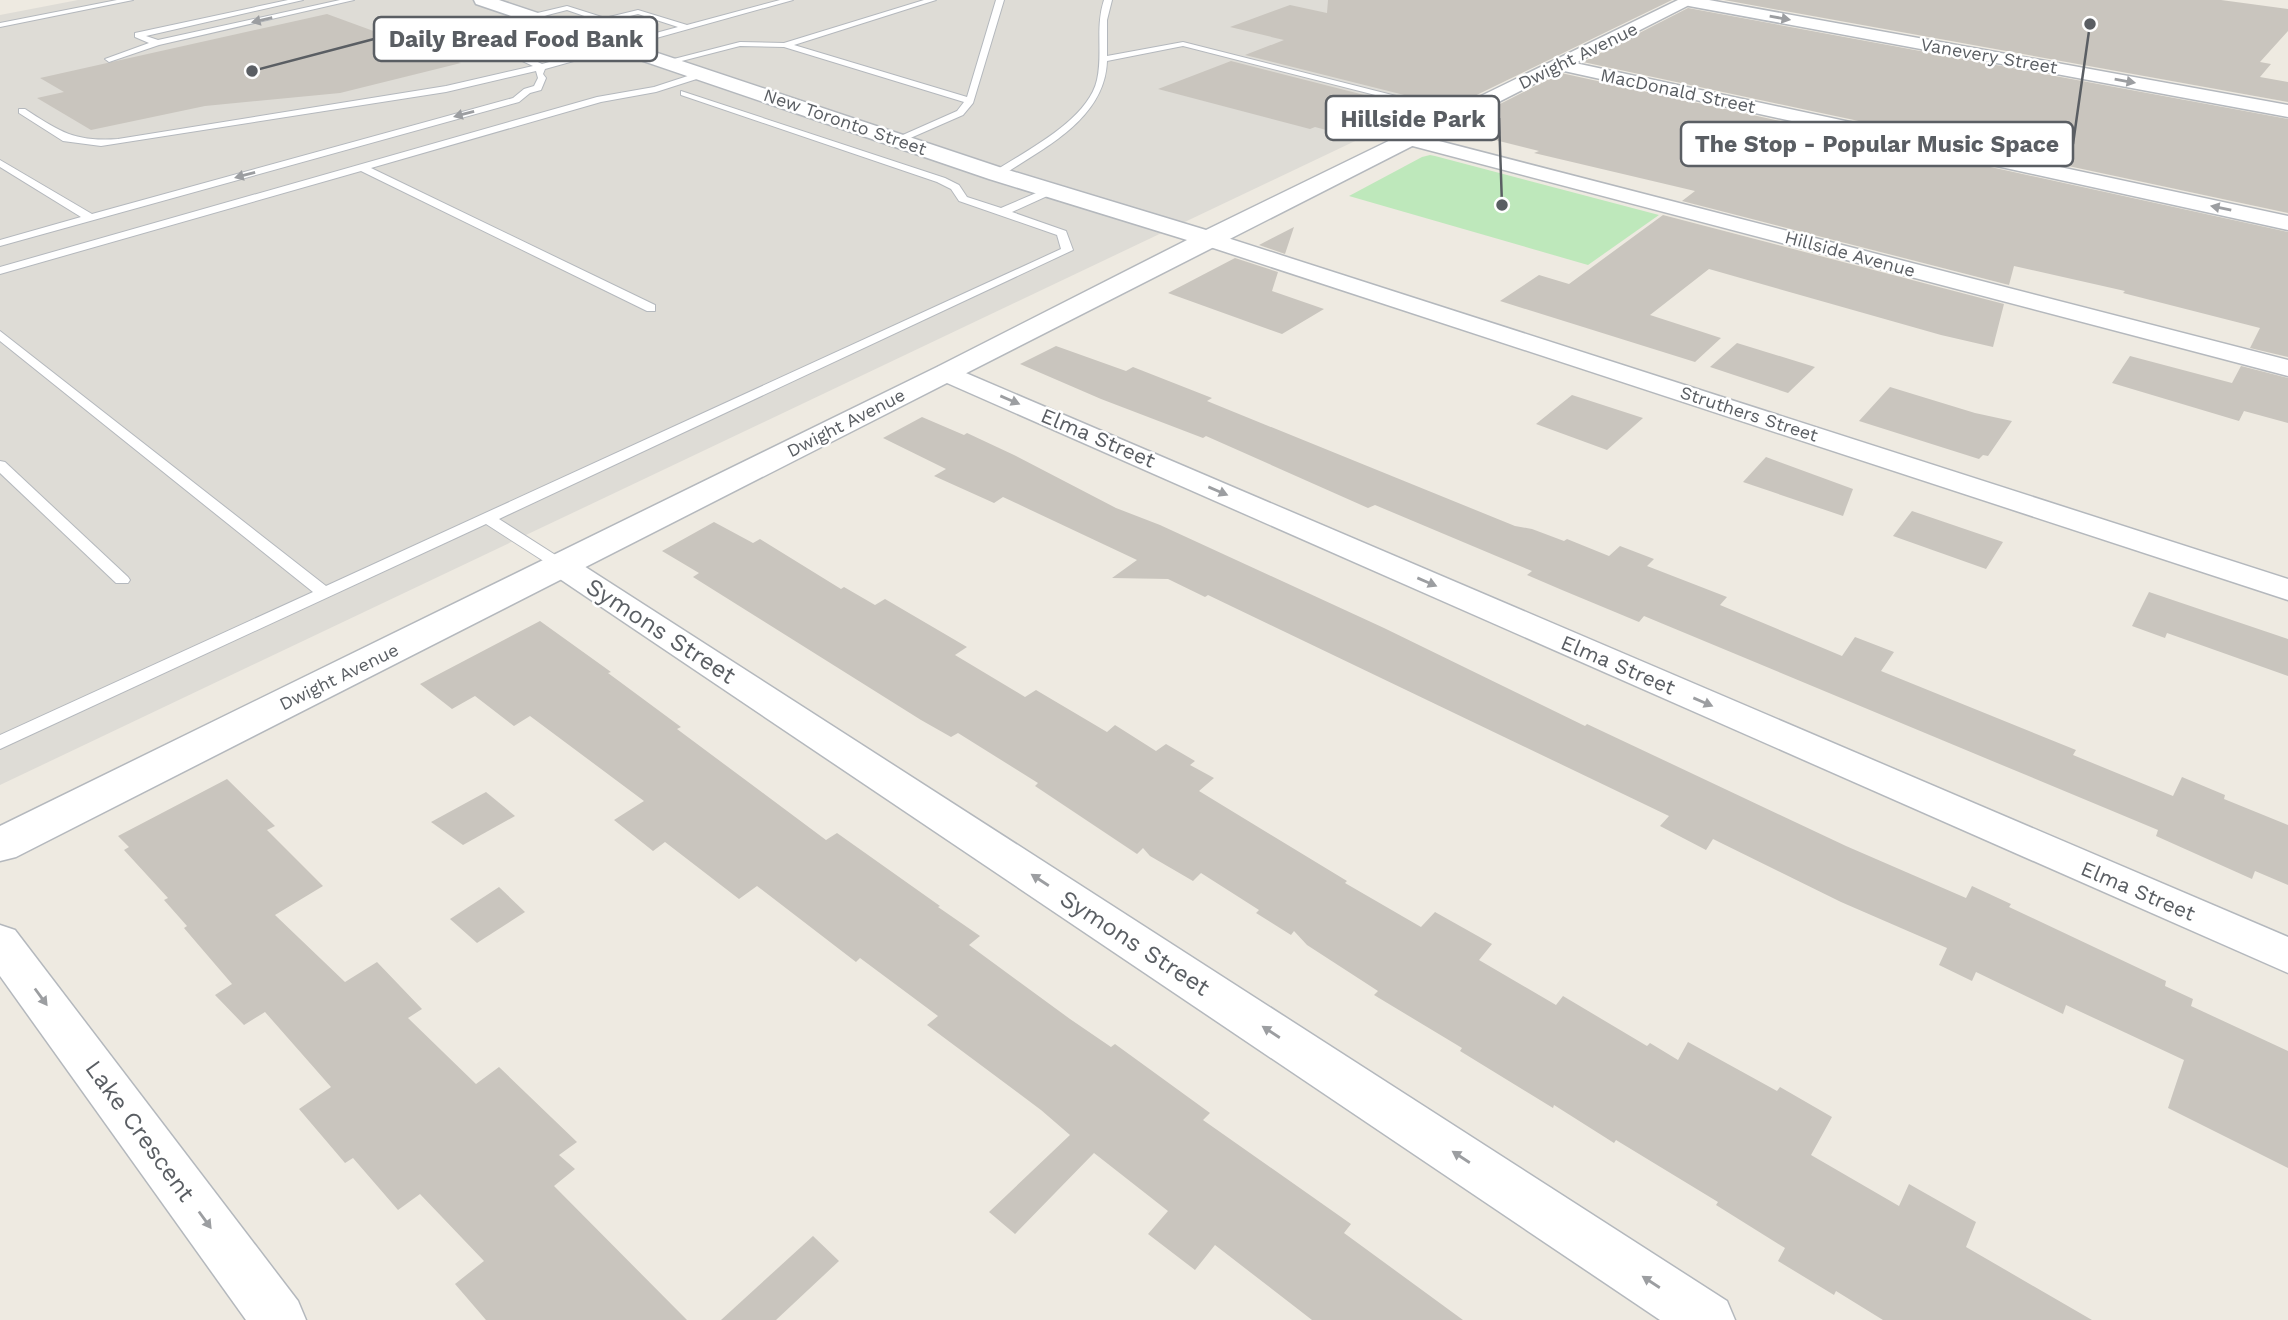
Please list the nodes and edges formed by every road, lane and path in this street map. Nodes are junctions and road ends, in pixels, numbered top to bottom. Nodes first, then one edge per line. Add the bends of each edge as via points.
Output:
1 (129, 0) edge
2 (299, 0) edge
3 (315, 0) edge
4 (350, 0) edge
5 (482, 0) edge
6 (789, 0) edge
7 (932, 0) edge
8 (1000, 0) edge
9 (1108, 0) edge
10 (1690, 1) edge
11 (329, 5) junction
12 (532, 17) junction
13 (605, 20) junction
14 (0, 25) edge
15 (469, 26) dead end
16 (685, 27) junction
17 (570, 29) junction
18 (156, 43) junction
19 (617, 45) junction
20 (785, 45) junction
21 (110, 59) dead end
22 (1101, 60) junction
23 (666, 62) junction
24 (1561, 65) junction
25 (540, 70) junction
26 (703, 74) junction
27 (684, 93) dead end
28 (971, 101) junction
29 (22, 111) dead end
30 (2288, 111) edge
31 (1462, 114) junction
32 (1412, 140) junction
33 (899, 141) junction
34 (0, 163) edge
35 (362, 167) junction
36 (997, 174) junction
37 (1052, 190) junction
38 (1002, 212) junction
39 (90, 218) junction
40 (2288, 223) edge
41 (1209, 239) junction
42 (0, 243) edge
43 (0, 271) edge
44 (651, 309) dead end
45 (0, 335) edge
46 (2288, 369) edge
47 (947, 373) junction
48 (0, 465) edge
49 (487, 518) junction
50 (562, 566) junction
51 (122, 580) dead end
52 (2288, 590) edge
53 (324, 593) junction
54 (0, 743) edge
55 (0, 845) edge
56 (0, 942) edge
57 (2288, 956) edge
58 (279, 1320) edge
59 (1708, 1320) edge

1 - 14 lane
2 - 18 lane via 138,35
3 - 11 lane
4 - 11 lane
5 - 12 street, New Toronto Street
6 - 16 lane
7 - 20 lane
8 - 28 lane
9 - 22 lane
10 - 24 street, Dwight Avenue
10 -> 30 street, Vanevery Street
11 -> 18 lane
12 - 13 lane via 567,8
12 - 17 street, New Toronto Street
13 - 16 lane via 638,12
13 - 17 lane
15 - 25 lane via 510,41 500,47
16 - 19 lane
17 - 19 street, New Toronto Street
18 - 21 lane
19 - 23 street, New Toronto Street
19 - 25 lane
20 - 23 lane via 740,44
20 - 28 lane
22 - 31 lane via 1183,44
22 - 36 lane via 1101,82 1090,103 1057,134
23 - 26 street, New Toronto Street
24 - 31 street, Dwight Avenue
40 -> 24 street, MacDonald Street
25 - 29 lane via 351,106 345,99 330,99 192,119 164,135 86,145 62,138
25 -> 39 lane via 538,88 516,100
26 - 33 street, New Toronto Street
26 - 35 lane
27 - 38 lane via 941,180 955,187 963,199
28 - 33 lane via 960,113
31 - 32 street, Dwight Avenue
32 - 41 street, Dwight Avenue
32 - 46 street, Hillside Avenue
33 - 36 street, New Toronto Street
34 - 39 lane
35 - 43 lane
35 - 44 lane
36 - 37 street, New Toronto Street
37 - 38 lane
37 - 41 street, New Toronto Street
38 - 49 lane via 1062,233 1067,250
39 - 42 lane
41 - 47 street, Dwight Avenue
41 - 52 street, Struthers Street
45 - 53 lane
47 - 50 street, Dwight Avenue
47 -> 57 street, Elma Street
48 - 51 lane
49 - 50 lane
49 - 53 lane
50 - 55 street, Dwight Avenue
59 -> 50 street, Symons Street
53 - 54 lane
56 -> 58 street, Lake Crescent

